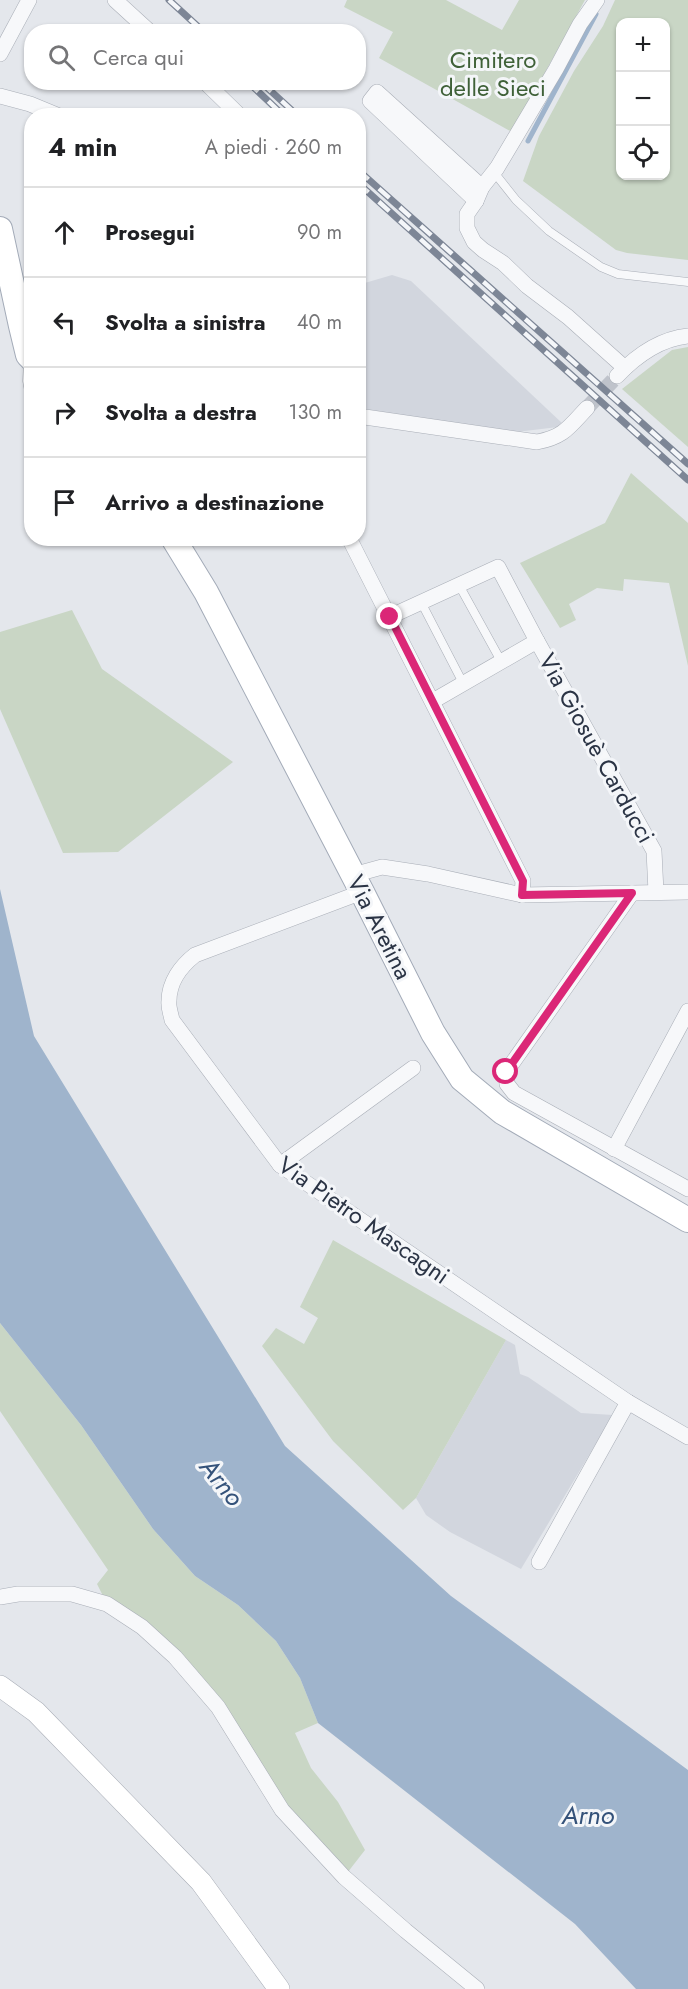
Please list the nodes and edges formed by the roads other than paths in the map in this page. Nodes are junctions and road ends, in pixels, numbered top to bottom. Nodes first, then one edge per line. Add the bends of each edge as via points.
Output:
1 (29, 0) edge
2 (115, 0) edge
3 (597, 0) edge
4 (141, 24) edge
5 (0, 54) edge
6 (213, 90) edge
7 (0, 96) edge
8 (35, 108) edge
9 (232, 108) edge
10 (493, 171) junction
11 (479, 194) junction
12 (0, 229) edge
13 (688, 282) edge
14 (24, 331) edge
15 (688, 336) edge
16 (587, 408) tunnel mouth
17 (366, 417) edge
18 (178, 546) edge
19 (353, 546) edge
20 (459, 585) junction
21 (421, 602) junction
22 (390, 617) junction
23 (537, 641) junction
24 (501, 662) junction
25 (463, 683) junction
26 (433, 701) junction
27 (358, 884) junction
28 (656, 892) junction
29 (688, 892) edge
30 (632, 893) junction
31 (522, 895) junction
32 (688, 1011) edge
33 (413, 1068) dead end
34 (614, 1149) junction
35 (280, 1165) junction
36 (688, 1189) edge
37 (688, 1220) edge
38 (628, 1402) junction
39 (688, 1437) edge
40 (539, 1562) dead end
41 (0, 1597) edge
42 (0, 1686) edge
43 (279, 1989) edge
44 (477, 1989) edge

1 - 5 street
2 - 4 street
3 - 10 street
6 - 9 street
7 - 8 street
10 - 11 street
10 - 13 lane via 549,231 601,267 618,274
11 - 11 street via 370,101 377,92
11 - 15 street via 467,213 467,228 474,242 568,317 621,372 665,341
12 - 14 main road
16 - 17 street via 554,439 537,442
18 - 27 main road, Via Aretina via 206,592
19 - 22 street
20 - 21 street
20 - 23 street, Via Giosuè Carducci via 498,567
20 - 24 lane
21 - 22 street
21 - 25 lane
22 - 26 street
23 - 24 street
23 - 28 street, Via Giosuè Carducci via 654,851
24 - 25 street
25 - 26 street
26 - 31 street via 523,881
27 - 31 street, Via Pietro Mascagni via 382,867
27 - 35 street, Via Pietro Mascagni via 195,955 182,966 174,981 169,1000 172,1020
27 - 37 main road, Via Aretina via 433,1034 462,1079 502,1112
28 - 29 street, Via Pietro Mascagni
28 - 30 street, Via Pietro Mascagni
30 - 31 street, Via Pietro Mascagni
30 - 34 street via 506,1072 507,1084 514,1093
32 - 34 street
33 - 35 street
34 - 36 street
35 - 38 street, Via Pietro Mascagni
38 - 39 street, Via Pietro Mascagni
38 - 40 street
41 - 44 street via 72,1594 107,1604 142,1627 218,1707 282,1810 344,1877
42 - 43 main road via 36,1712 201,1882

